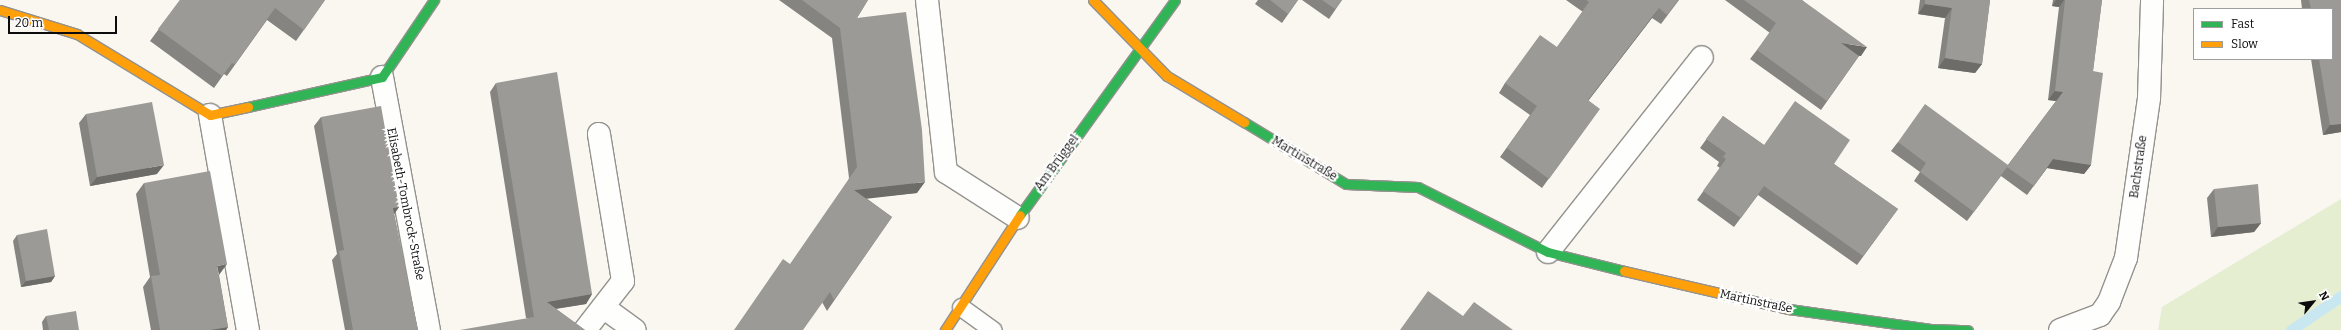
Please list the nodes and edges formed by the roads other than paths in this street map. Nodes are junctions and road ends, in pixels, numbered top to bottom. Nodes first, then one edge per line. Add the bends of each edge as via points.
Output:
1 (434, 0) edge
2 (927, 0) edge
3 (1094, 0) edge
4 (1175, 0) edge
5 (2152, 0) edge
6 (0, 10) edge
7 (1140, 48) junction
8 (1702, 57) dead end
9 (382, 77) junction
10 (210, 115) junction
11 (599, 134) dead end
12 (1018, 218) junction
13 (1548, 252) junction
14 (603, 307) junction
15 (961, 307) junction
16 (248, 330) edge
17 (429, 330) edge
18 (585, 330) edge
19 (635, 330) edge
20 (945, 330) edge
21 (993, 330) edge
22 (1968, 330) edge
23 (2060, 330) edge

1 - 9 street
2 - 12 street via 946,172
3 - 7 street, Martinstraße
4 - 7 street, Am Brüggel
5 - 23 street, Bachstraße via 2149,98 2126,258 2109,302 2100,315 2089,322
6 - 10 street via 77,34
7 - 12 street, Am Brüggel
7 - 13 street, Martinstraße via 1167,76 1346,184 1418,187
8 - 13 street
9 - 10 street
9 - 17 street, Elisabeth-Tombrock-Straße
10 - 16 street
11 - 14 street via 623,281
12 - 15 street, Am Brüggel
13 - 22 street, Martinstraße via 1764,306 1930,329
14 - 18 street
14 - 19 street
15 - 20 street, Am Brüggel
15 - 21 lane

